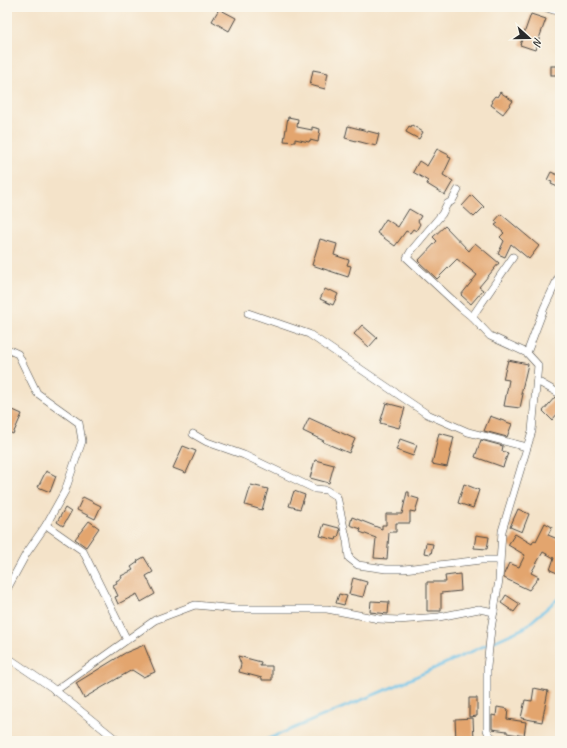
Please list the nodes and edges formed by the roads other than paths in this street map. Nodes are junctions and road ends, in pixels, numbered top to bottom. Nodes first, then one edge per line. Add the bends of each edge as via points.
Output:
1 (544, 7) edge
2 (560, 11) edge
3 (458, 190) dead end
4 (513, 257) dead end
5 (560, 274) edge
6 (248, 313) dead end
7 (472, 316) junction
8 (7, 349) edge
9 (527, 353) junction
10 (537, 381) junction
11 (560, 394) edge
12 (193, 434) dead end
13 (527, 448) junction
14 (46, 525) junction
15 (499, 560) junction
16 (7, 589) edge
17 (494, 612) junction
18 (127, 640) junction
19 (7, 657) edge
20 (55, 692) junction
21 (118, 741) edge
22 (498, 741) edge

1 - 2 street
3 - 7 street via 407,258
4 - 7 street
5 - 9 street
6 - 13 street via 309,334 427,414 468,432
7 - 9 street via 490,336
8 - 14 street via 18,354 37,393 79,423 82,441 66,491
9 - 10 street via 538,365
10 - 11 street
10 - 13 street via 532,431
12 - 15 street via 316,489 326,490 337,497 348,541 349,558 358,565 404,569
13 - 15 street via 502,531
14 - 16 street
14 - 18 street via 84,551
15 - 17 street
17 - 18 street via 479,609 438,617 398,620 327,609 237,610 195,605 155,620
17 - 22 street via 486,667 487,730 489,736
18 - 20 street
19 - 20 street
20 - 21 street

